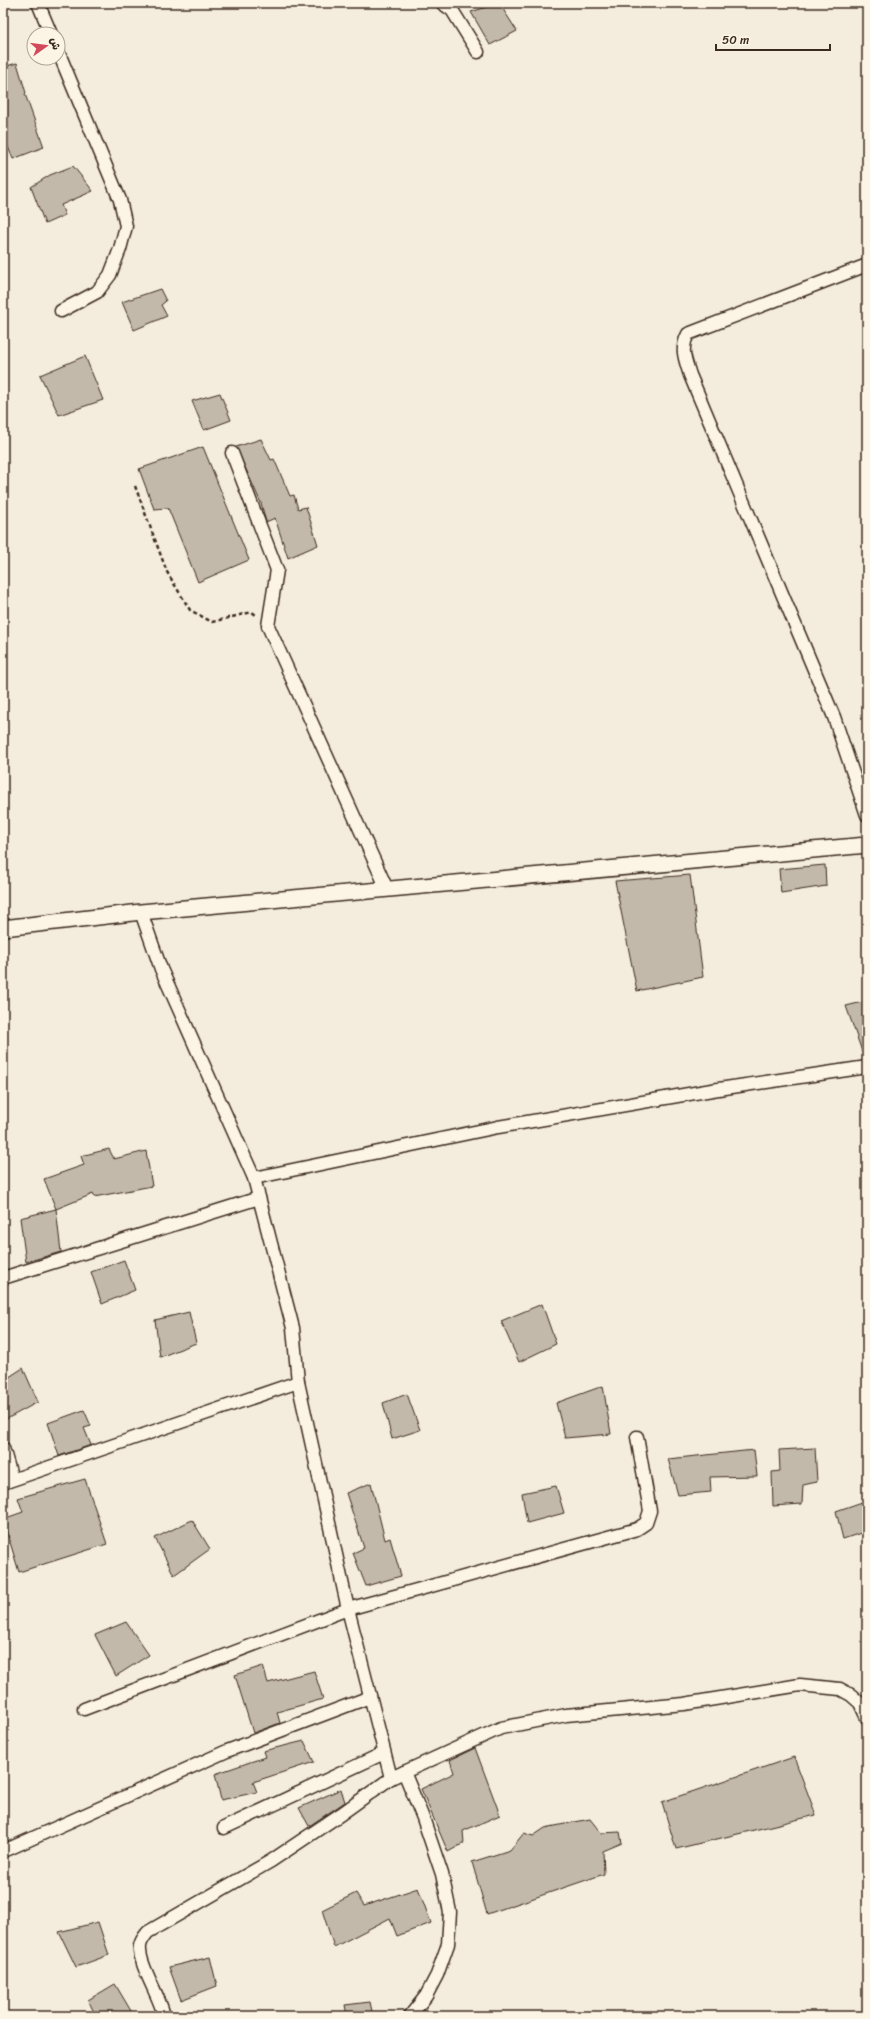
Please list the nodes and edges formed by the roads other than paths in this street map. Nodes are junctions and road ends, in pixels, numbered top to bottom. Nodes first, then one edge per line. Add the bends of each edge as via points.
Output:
1 (38, 3) edge
2 (442, 3) edge
3 (48, 26) edge
4 (478, 52) dead end
5 (64, 66) edge
6 (867, 266) edge
7 (61, 311) dead end
8 (232, 453) dead end
9 (867, 815) edge
10 (867, 845) edge
11 (387, 889) junction
12 (141, 912) junction
13 (3, 928) edge
14 (867, 1067) edge
15 (254, 1178) junction
16 (259, 1198) junction
17 (3, 1278) edge
18 (298, 1382) junction
19 (637, 1438) dead end
20 (3, 1448) edge
21 (8, 1481) edge
22 (348, 1609) junction
23 (370, 1697) junction
24 (84, 1709) dead end
25 (867, 1718) edge
26 (384, 1753) junction
27 (404, 1772) junction
28 (391, 1778) junction
29 (224, 1828) dead end
30 (4, 1851) dead end
31 (164, 2016) edge
32 (410, 2016) edge

1 - 3 street
2 - 4 street via 452,10
5 - 7 street via 120,200 126,226 120,248 104,285 92,296
6 - 9 street via 688,334 684,342 684,355 690,375 834,717
8 - 11 street via 277,570 268,626
10 - 11 street
11 - 12 street
12 - 13 street
12 - 15 street via 161,969
14 - 15 street via 712,1090 498,1127
15 - 16 street
16 - 17 street
16 - 18 street via 293,1328
18 - 21 street
18 - 22 street
19 - 22 street via 650,1511 646,1523 637,1529
20 - 21 street
22 - 23 street
22 - 24 street
23 - 26 street
23 - 30 street via 227,1751
25 - 27 street via 860,1703 840,1689 800,1685 684,1704 538,1720 501,1728
26 - 28 street
26 - 29 street
27 - 28 street
27 - 32 street via 442,1874 450,1912 448,1944 437,1975 426,1996
28 - 31 street via 271,1861 148,1932 140,1947 142,1959

